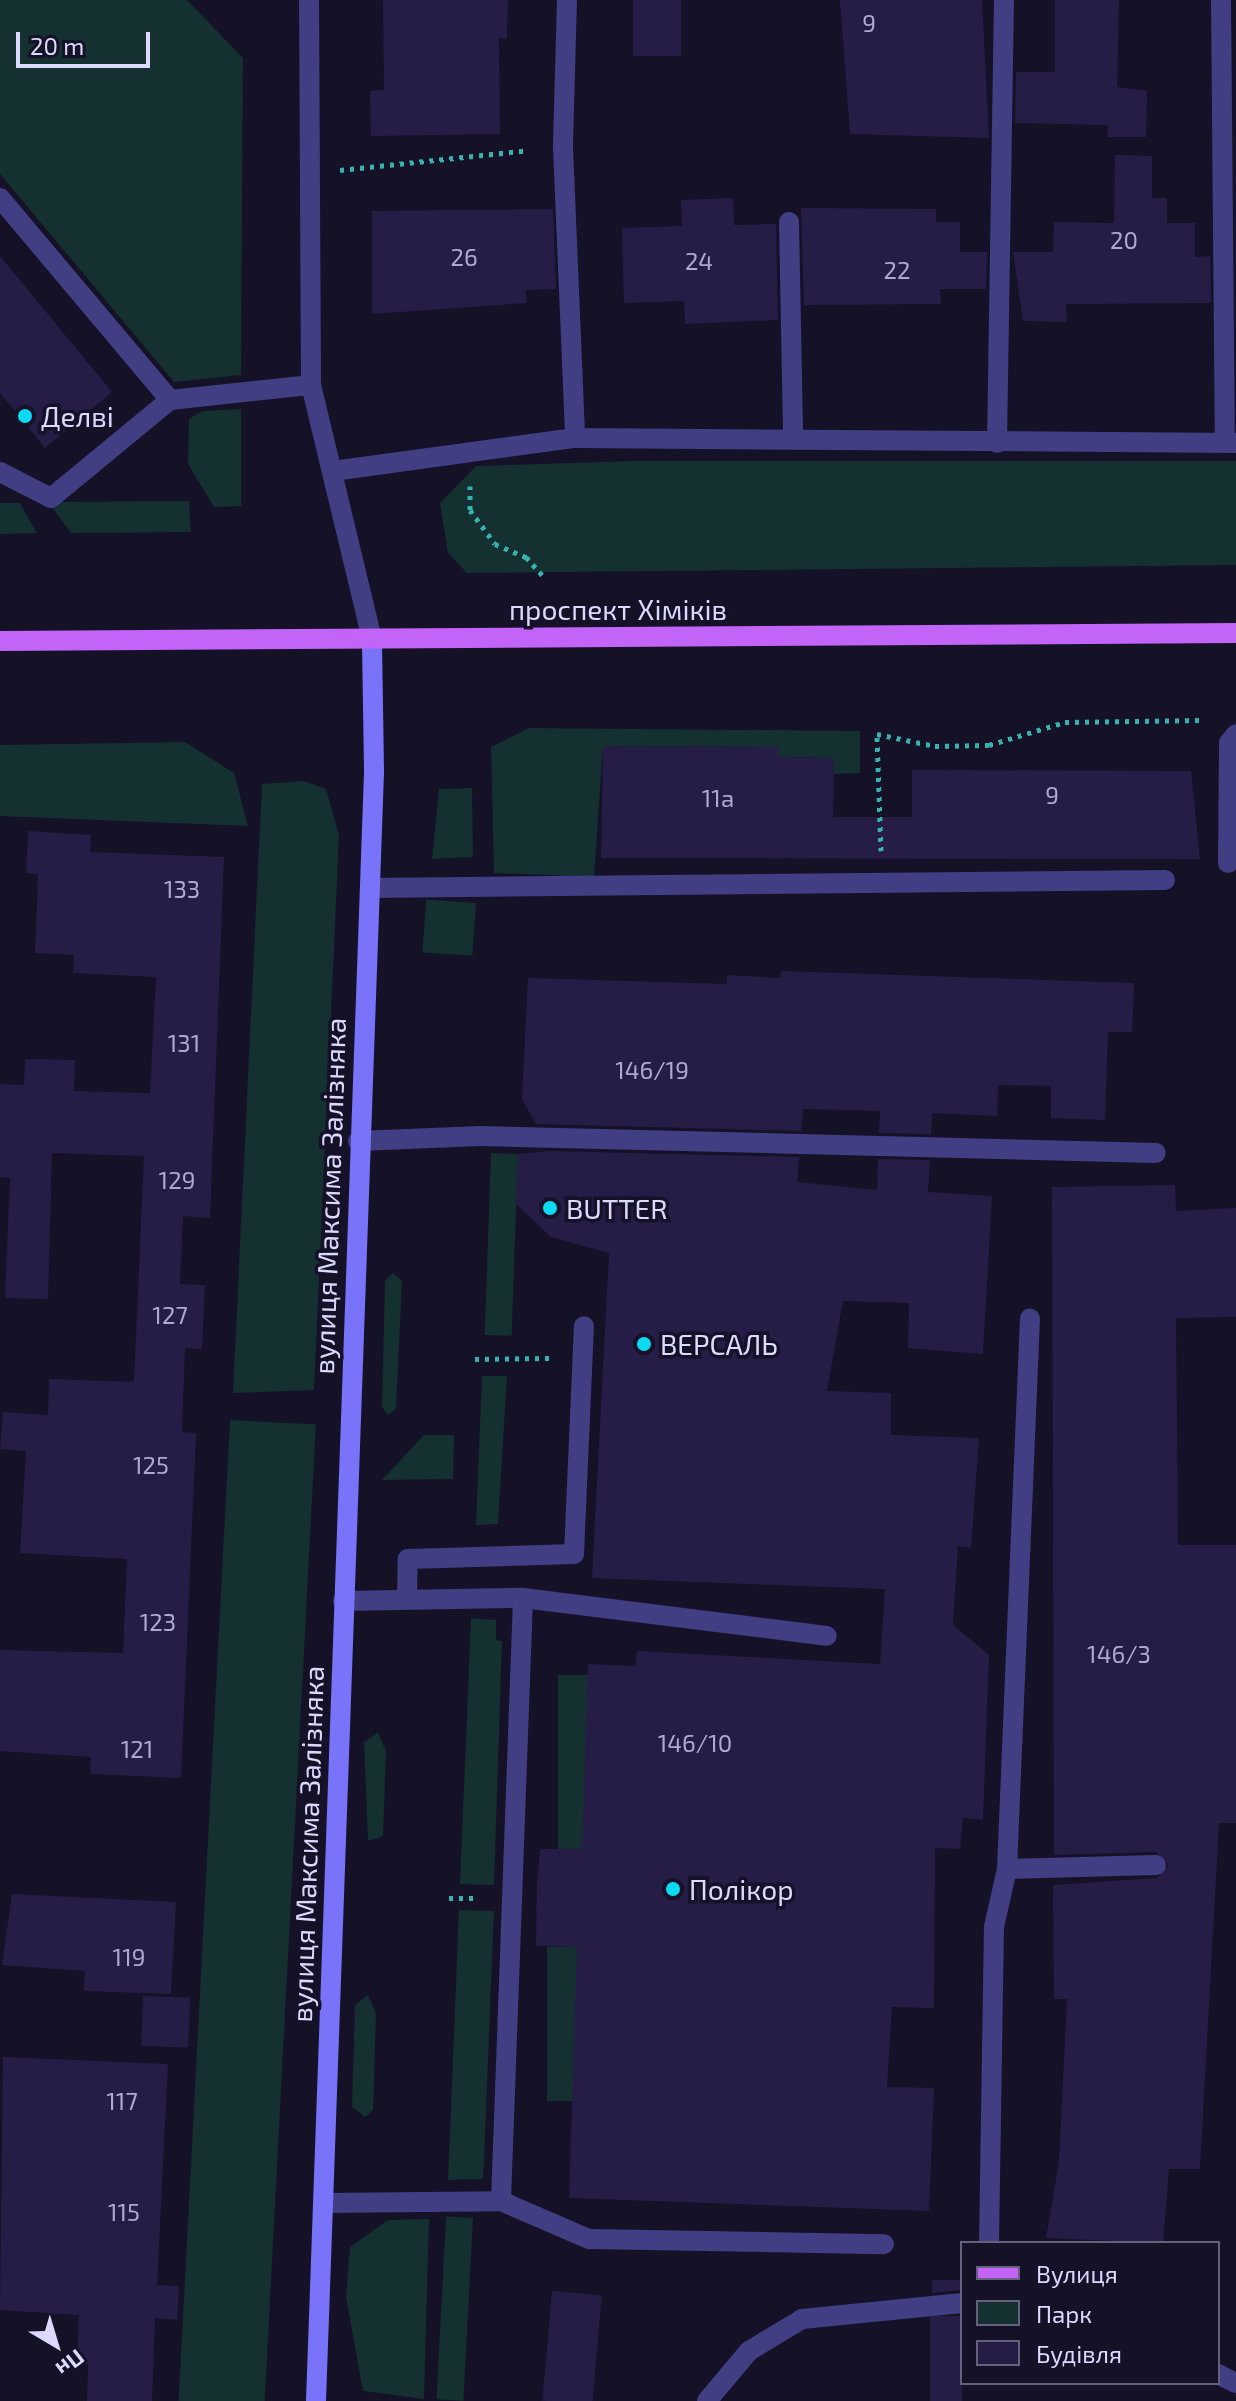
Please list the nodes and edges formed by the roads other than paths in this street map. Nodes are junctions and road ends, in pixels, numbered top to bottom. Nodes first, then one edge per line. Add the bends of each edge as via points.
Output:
1 (309, 0) edge
2 (567, 0) edge
3 (1004, 0) edge
4 (1221, 0) edge
5 (0, 198) edge
6 (789, 222) dead end
7 (311, 385) junction
8 (170, 400) junction
9 (575, 438) junction
10 (793, 440) junction
11 (997, 443) junction
12 (1230, 443) edge
13 (333, 471) junction
14 (0, 472) edge
15 (1236, 633) edge
16 (372, 639) junction
17 (0, 641) edge
18 (1236, 734) edge
19 (1228, 863) dead end
20 (1165, 880) dead end
21 (370, 888) junction
22 (358, 1141) junction
23 (1156, 1153) dead end
24 (1030, 1318) dead end
25 (584, 1326) dead end
26 (407, 1598) junction
27 (523, 1598) junction
28 (343, 1601) junction
29 (827, 1636) dead end
30 (1156, 1865) dead end
31 (1007, 1869) junction
32 (501, 2201) junction
33 (323, 2203) junction
34 (989, 2241) edge
35 (884, 2244) dead end
36 (960, 2303) edge
37 (316, 2401) edge
38 (707, 2401) edge

1 - 7 street, вулиця Максима Залізняка
2 - 9 street via 563,147
3 - 11 street
4 - 12 street
5 - 8 street
6 - 10 street
7 - 8 street
7 - 13 street, вулиця Максима Залізняка
8 - 14 street via 51,498
9 - 10 street
9 - 13 street
10 - 11 street
11 - 12 street
13 - 16 street, вулиця Максима Залізняка
15 - 16 main road, проспект Хіміків
16 - 17 main road, проспект Хіміків
16 - 21 main road, вулиця Максима Залізняка
18 - 19 street via 1229,743
20 - 21 street
21 - 22 main road, вулиця Максима Залізняка
22 - 23 street via 481,1136
22 - 28 main road, вулиця Максима Залізняка
24 - 31 street
25 - 26 street via 574,1554 408,1559
26 - 27 street
26 - 28 street
27 - 29 street
27 - 32 street
28 - 33 main road, вулиця Максима Залізняка
30 - 31 street
31 - 34 street via 994,1927
32 - 33 street
32 - 35 street via 589,2239
33 - 37 main road, вулиця Максима Залізняка
36 - 38 street via 802,2319 749,2351

